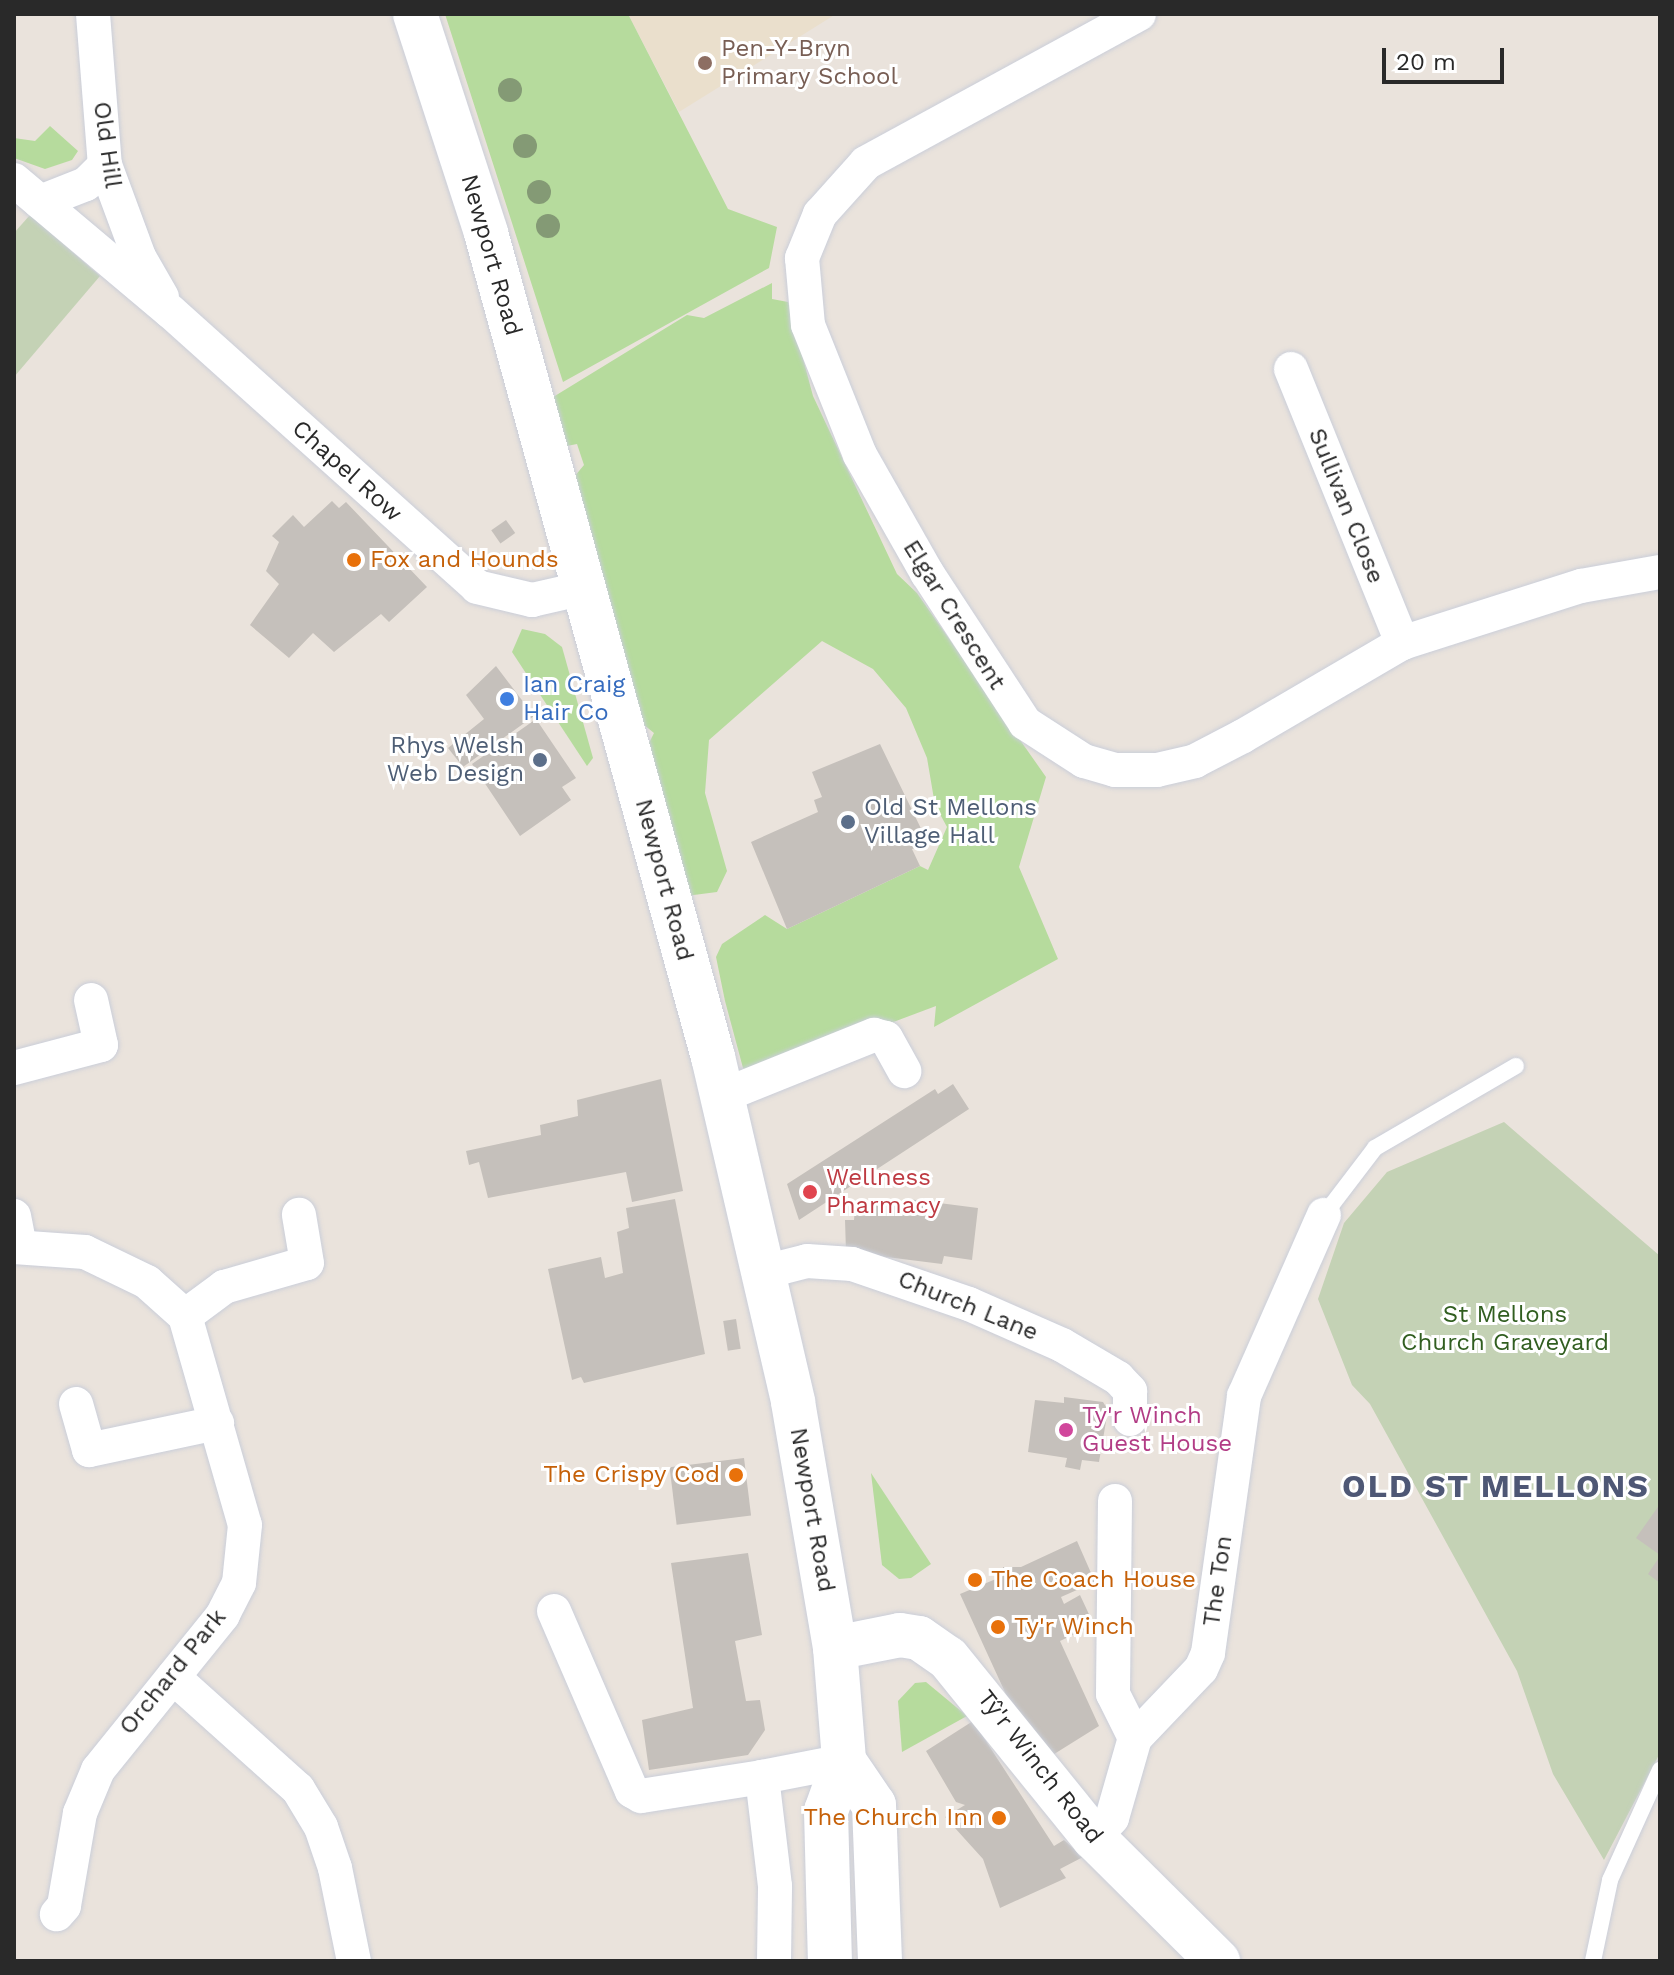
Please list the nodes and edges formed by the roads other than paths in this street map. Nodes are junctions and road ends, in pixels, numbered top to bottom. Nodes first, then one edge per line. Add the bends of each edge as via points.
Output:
1 (93, 14) edge
2 (415, 14) edge
3 (1139, 14) edge
4 (105, 165) junction
5 (14, 180) edge
6 (40, 202) junction
7 (171, 312) junction
8 (1291, 369) dead end
9 (1660, 572) edge
10 (585, 588) junction
11 (1402, 643) junction
12 (91, 1000) dead end
13 (1516, 1066) dead end
14 (14, 1068) edge
15 (904, 1071) dead end
16 (722, 1096) junction
17 (299, 1215) dead end
18 (1324, 1215) joint
19 (16, 1236) edge
20 (764, 1272) junction
21 (185, 1316) junction
22 (76, 1404) dead end
23 (1130, 1419) dead end
24 (217, 1423) junction
25 (1115, 1501) dead end
26 (554, 1611) dead end
27 (835, 1648) junction
28 (173, 1677) junction
29 (1135, 1738) junction
30 (844, 1761) junction
31 (1660, 1770) edge
32 (762, 1777) junction
33 (1094, 1838) junction
34 (57, 1914) dead end
35 (354, 1961) edge
36 (774, 1961) edge
37 (830, 1961) edge
38 (880, 1961) edge
39 (1218, 1961) edge
40 (1593, 1961) edge

1 - 4 street, Old Hill
2 - 10 main road, Newport Road via 486,233
3 - 11 street, Elgar Crescent via 866,163 837,189 802,258 808,325 824,375 911,547 1003,694 1050,744 1084,761 1115,770 1157,770 1195,761
4 - 6 street via 86,184
4 - 7 street, Old Hill via 139,257
5 - 6 street, Chapel Row
6 - 7 street, Chapel Row
7 - 10 street, Chapel Row via 477,587 532,600
8 - 11 street, Sullivan Close
9 - 11 street, Elgar Crescent via 1581,586
10 - 16 main road, Newport Road
12 - 14 street via 101,1045
13 - 18 lane via 1375,1148
15 - 16 street via 886,1038 874,1035
16 - 20 main road, Newport Road
17 - 21 street via 307,1263 224,1287
18 - 29 street, The Ton via 1244,1396 1208,1653 1201,1669
19 - 21 street via 85,1252 147,1282
20 - 23 street, Church Lane via 807,1261 852,1264 969,1304 1108,1372 1130,1391
20 - 27 main road, Newport Road
21 - 24 street, Orchard Park
22 - 24 street via 89,1450
24 - 28 street, Orchard Park via 245,1525 245,1556 223,1615
25 - 29 street via 1113,1694
26 - 32 street via 632,1791 641,1796
27 - 30 main road, Newport Road
27 - 33 main road, Tŷ'r Winch Road via 900,1635 939,1652 975,1685
28 - 34 street, Orchard Park via 98,1770 80,1813 64,1906
28 - 35 street via 298,1789 321,1827 335,1868
29 - 33 street, The Ton via 1112,1818
30 - 32 street
30 - 37 main road, Newport Road via 826,1811
30 - 38 main road, Newport Road via 874,1805
31 - 40 lane via 1610,1880
32 - 36 street via 775,1886
33 - 39 main road, Tŷ'r Winch Road

